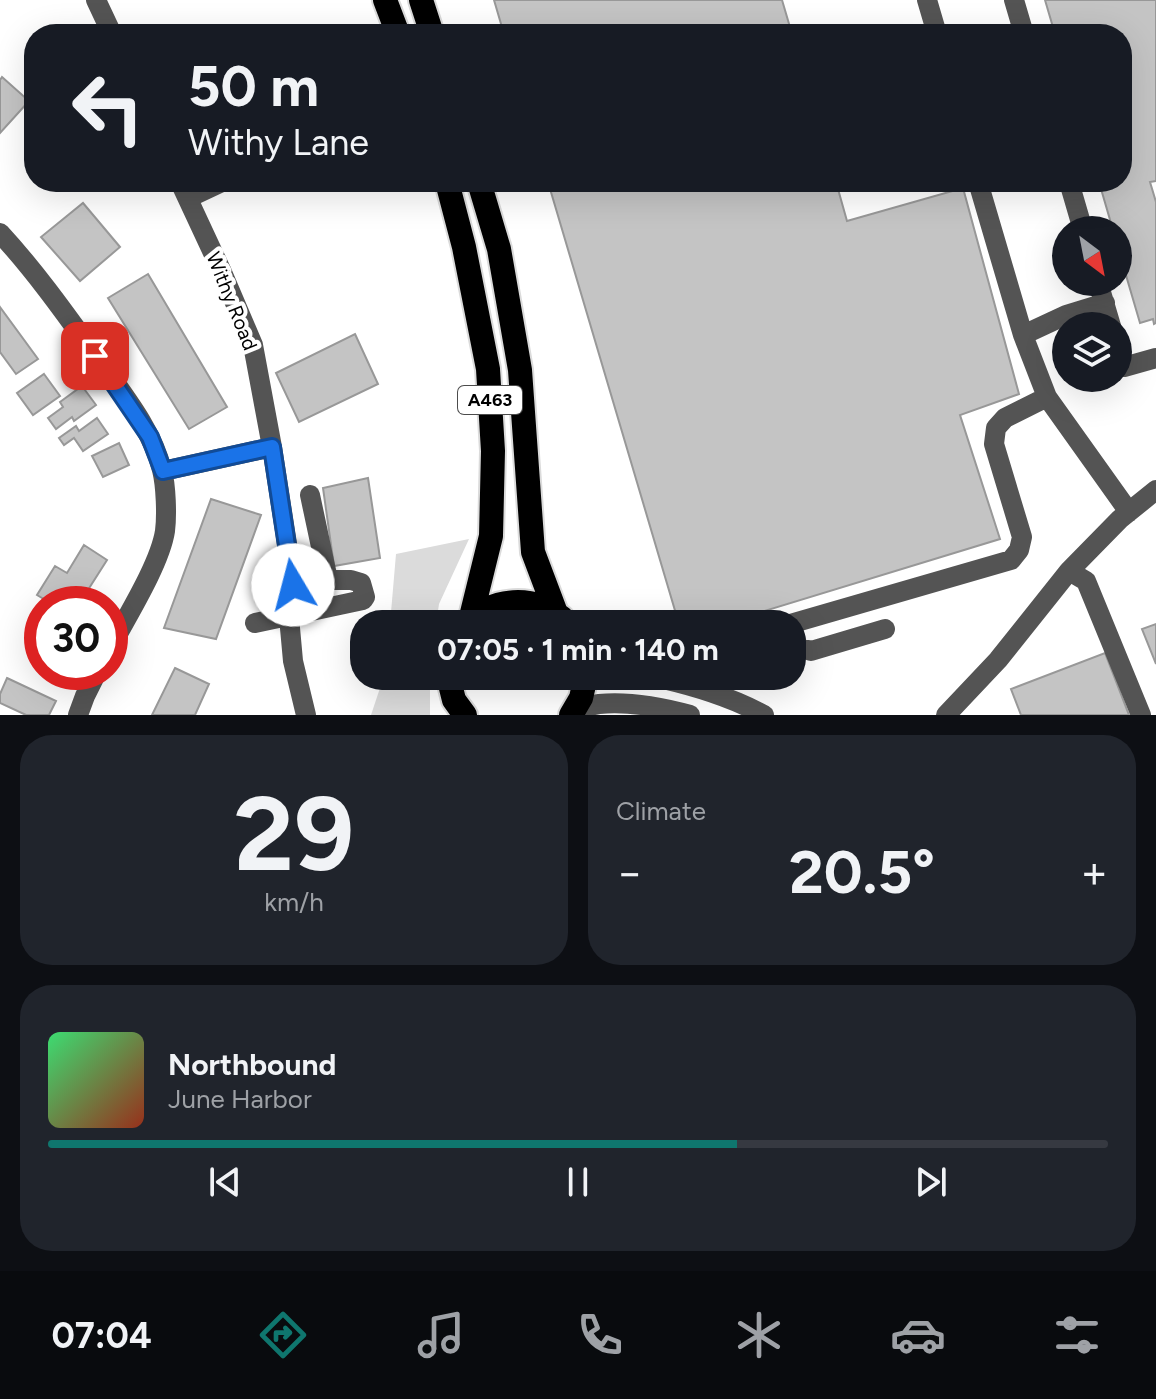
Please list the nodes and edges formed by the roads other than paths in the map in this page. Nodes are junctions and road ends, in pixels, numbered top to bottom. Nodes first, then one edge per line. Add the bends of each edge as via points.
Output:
1 (96, 0) edge
2 (385, 0) edge
3 (421, 0) edge
4 (927, 0) edge
5 (1014, 0) edge
6 (107, 24) edge
7 (394, 24) edge
8 (429, 24) edge
9 (934, 24) edge
10 (1021, 24) edge
11 (185, 192) edge
12 (450, 192) edge
13 (482, 192) edge
14 (981, 192) edge
15 (1072, 192) edge
16 (1079, 216) edge
17 (0, 233) edge
18 (1103, 296) edge
19 (1105, 303) junction
20 (1107, 312) edge
21 (1023, 335) junction
22 (1156, 358) edge
23 (1132, 365) edge
24 (1047, 397) junction
25 (272, 447) junction
26 (163, 471) junction
27 (1156, 490) edge
28 (310, 495) dead end
29 (1129, 512) junction
30 (315, 523) junction
31 (284, 526) junction
32 (1069, 571) junction
33 (472, 610) edge
34 (485, 610) edge
35 (548, 610) edge
36 (558, 610) edge
37 (128, 614) edge
38 (294, 616) junction
39 (806, 621) edge
40 (255, 623) dead end
41 (885, 629) dead end
42 (806, 649) edge
43 (998, 660) junction
44 (88, 690) edge
45 (452, 690) edge
46 (583, 690) edge
47 (702, 690) edge
48 (572, 713) edge
49 (464, 714) edge
50 (78, 715) edge
51 (306, 715) edge
52 (690, 715) edge
53 (764, 715) edge
54 (946, 715) edge
55 (966, 715) edge
56 (1141, 715) edge

1 - 6 street
2 - 7 highway
3 - 8 highway
4 - 9 street
5 - 10 street
11 - 25 street, Withy Road via 253,345
12 - 33 highway, A463 via 488,369 493,451 491,536
13 - 36 highway, A463 via 499,249 520,370 533,552
14 - 21 street
15 - 16 street
17 - 26 street via 109,375 150,437
18 - 19 street
19 - 20 street
19 - 21 street
21 - 24 street
22 - 23 street
24 - 29 street
24 - 39 street via 996,428 994,444 1022,537 1011,560
25 - 26 street
25 - 31 street, Withy Road
26 - 37 street via 165,532
27 - 29 street
28 - 30 street
29 - 32 street
30 - 31 street
30 - 38 street via 327,575 361,583 363,600
31 - 38 street, Withy Road
32 - 43 street
32 - 56 street via 1086,581
34 - 35 highway, A463 via 513,602
38 - 40 street
38 - 51 street, Withy Road via 293,661
41 - 42 street
43 - 54 street
43 - 55 street
44 - 50 street
45 - 49 highway
46 - 48 highway
47 - 53 street
48 - 52 street via 597,704 630,704

